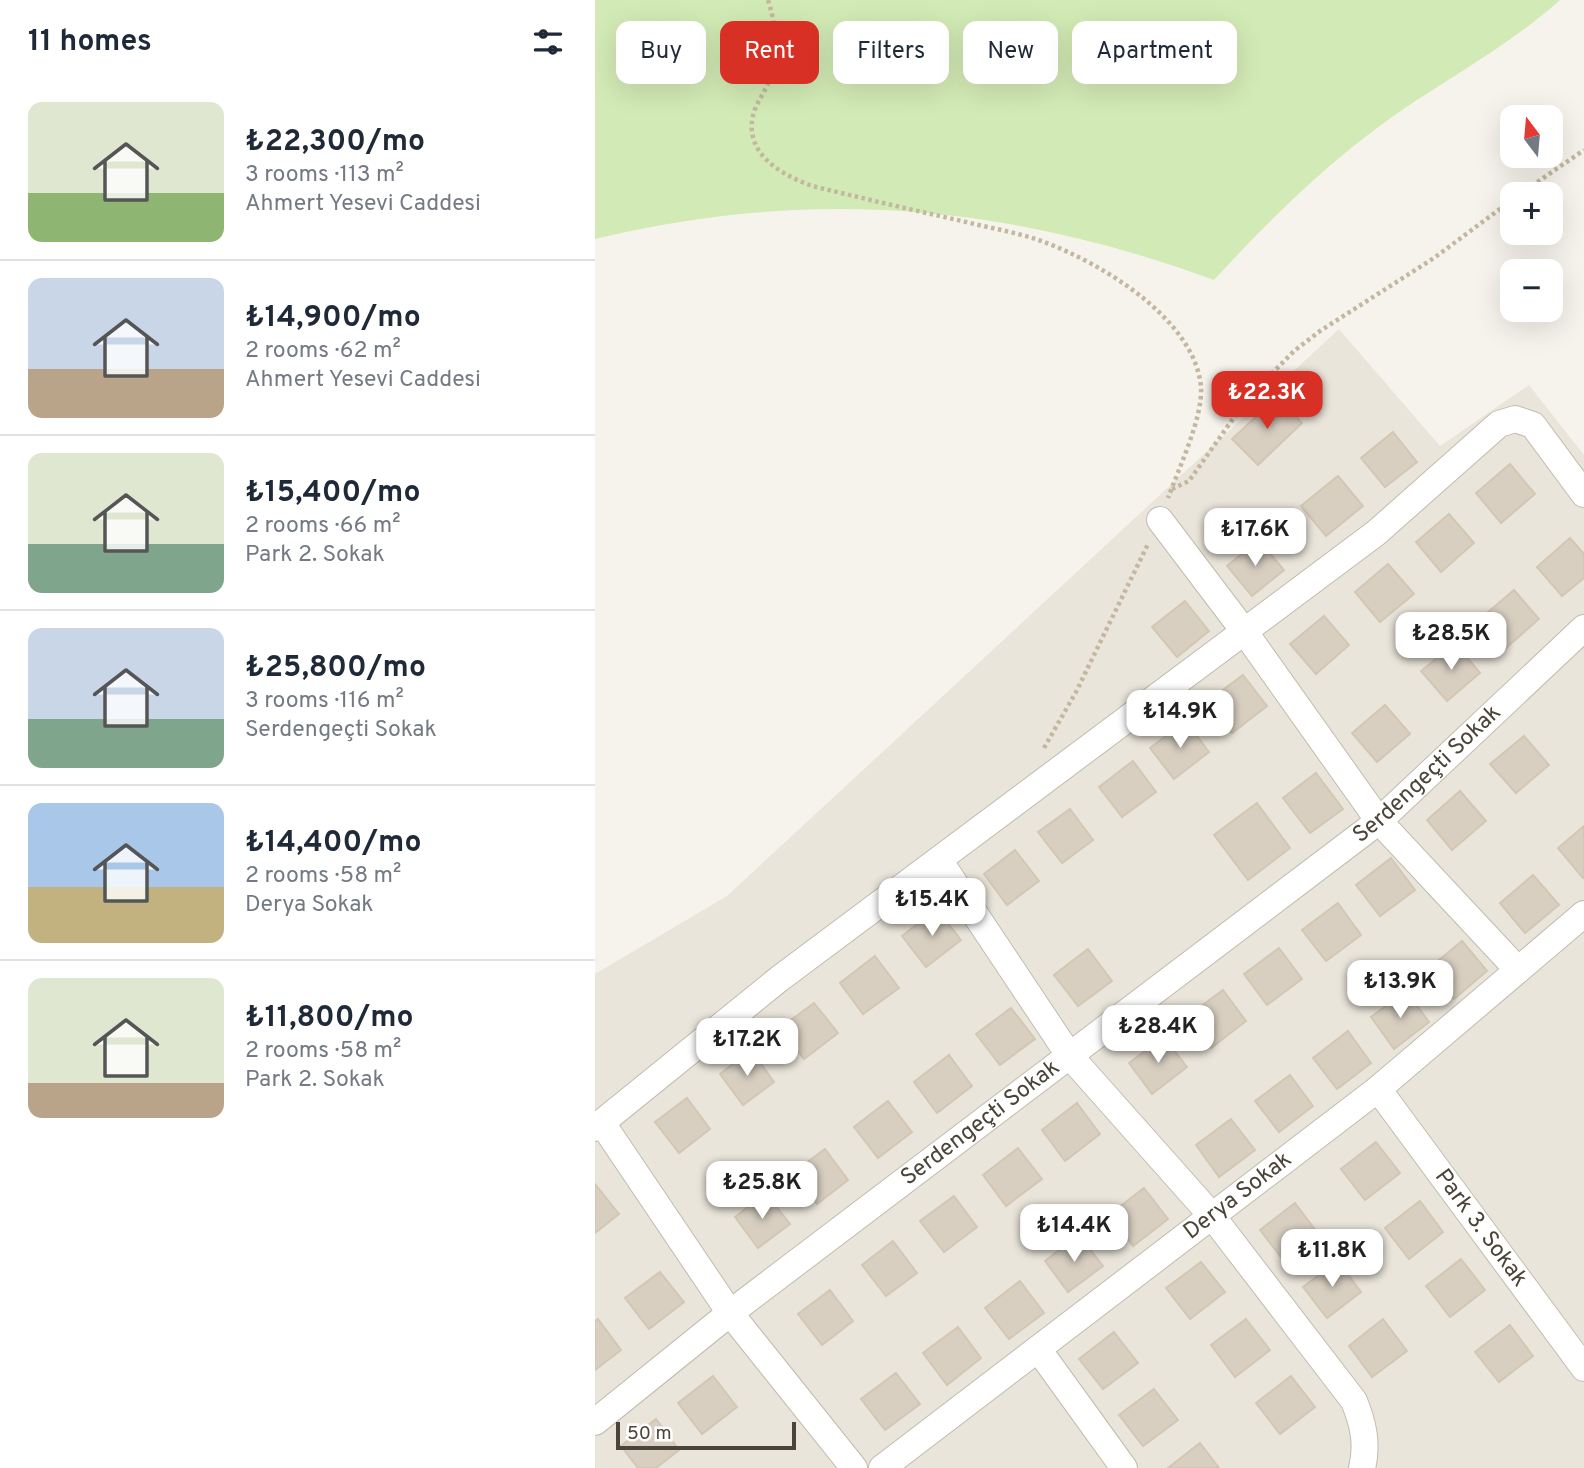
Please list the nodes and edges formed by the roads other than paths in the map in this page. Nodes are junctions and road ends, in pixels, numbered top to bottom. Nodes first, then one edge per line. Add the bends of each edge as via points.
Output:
1 (1584, 494) edge
2 (1160, 520) road end
3 (1584, 628) edge
4 (1244, 631) junction
5 (1379, 821) junction
6 (939, 860) junction
7 (1584, 914) edge
8 (1518, 971) junction
9 (1069, 1055) junction
10 (1378, 1090) junction
11 (599, 1125) edge
12 (1212, 1216) junction
13 (730, 1313) junction
14 (1038, 1349) junction
15 (1584, 1368) edge
16 (595, 1422) edge
17 (854, 1468) edge
18 (882, 1468) edge
19 (1123, 1468) edge
20 (1363, 1468) edge

1 - 4 street via 1533,425 1507,420 1376,533
2 - 4 street
3 - 5 street, Serdengeçti Sokak
4 - 5 street
4 - 6 street
5 - 8 street
5 - 9 street, Serdengeçti Sokak
6 - 9 street
6 - 11 street via 779,979
7 - 8 street, Derya Sokak
8 - 10 street, Derya Sokak
9 - 12 street
9 - 13 street, Serdengeçti Sokak
10 - 12 street, Derya Sokak
10 - 15 street, Park 3. Sokak
11 - 13 street
12 - 14 street, Derya Sokak
12 - 20 street via 1354,1401 1364,1435
13 - 16 street, Serdengeçti Sokak
13 - 17 street
14 - 18 street, Derya Sokak
14 - 19 street

